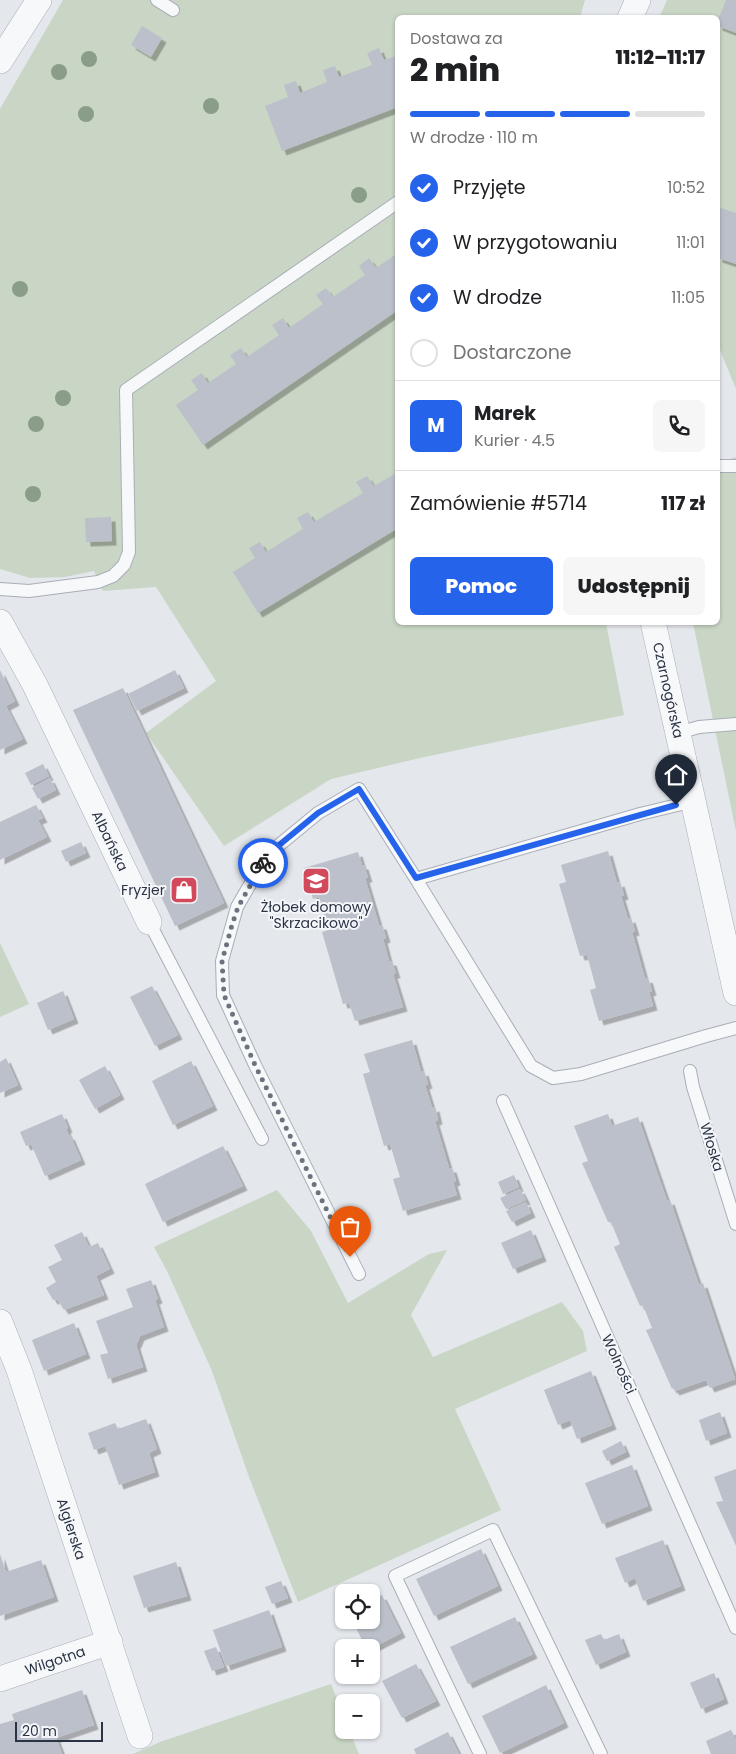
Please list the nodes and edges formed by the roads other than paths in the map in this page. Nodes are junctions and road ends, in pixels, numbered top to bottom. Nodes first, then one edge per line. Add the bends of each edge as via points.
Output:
1 (39, 0) edge
2 (157, 0) edge
3 (638, 0) edge
4 (173, 10) dead end
5 (631, 15) edge
6 (0, 61) edge
7 (395, 204) edge
8 (720, 466) edge
9 (736, 466) edge
10 (0, 590) edge
11 (0, 622) edge
12 (654, 625) edge
13 (736, 724) edge
14 (678, 733) junction
15 (694, 800) junction
16 (416, 878) junction
17 (149, 922) joint
18 (736, 993) edge
19 (736, 1028) edge
20 (690, 1071) dead end
21 (503, 1101) dead end
22 (262, 1139) dead end
23 (736, 1224) edge
24 (359, 1274) dead end
25 (0, 1322) edge
26 (736, 1628) edge
27 (110, 1642) junction
28 (0, 1679) edge
29 (140, 1736) dead end
30 (480, 1754) edge
31 (601, 1754) edge

1 - 6 street
2 - 4 lane
3 - 5 street
7 - 10 lane via 126,390 129,552 124,565 113,576 98,582 29,591
8 - 9 lane
11 - 17 street, Albańska via 35,685
12 - 14 street, Czarnogórska
13 - 14 lane via 699,727
14 - 15 street, Czarnogórska
15 - 16 lane
15 - 18 street, Czarnogórska
16 - 19 lane via 531,1066 553,1078 581,1074
16 - 24 lane via 359,789 318,813 267,855 238,907 222,961 224,995 255,1065
17 - 22 lane, Albańska
20 - 23 lane, Włoska
21 - 26 lane, Wolności
25 - 27 street, Algierska
27 - 28 street, Wilgotna
27 - 29 street, Algierska
30 - 31 lane via 394,1576 493,1530

